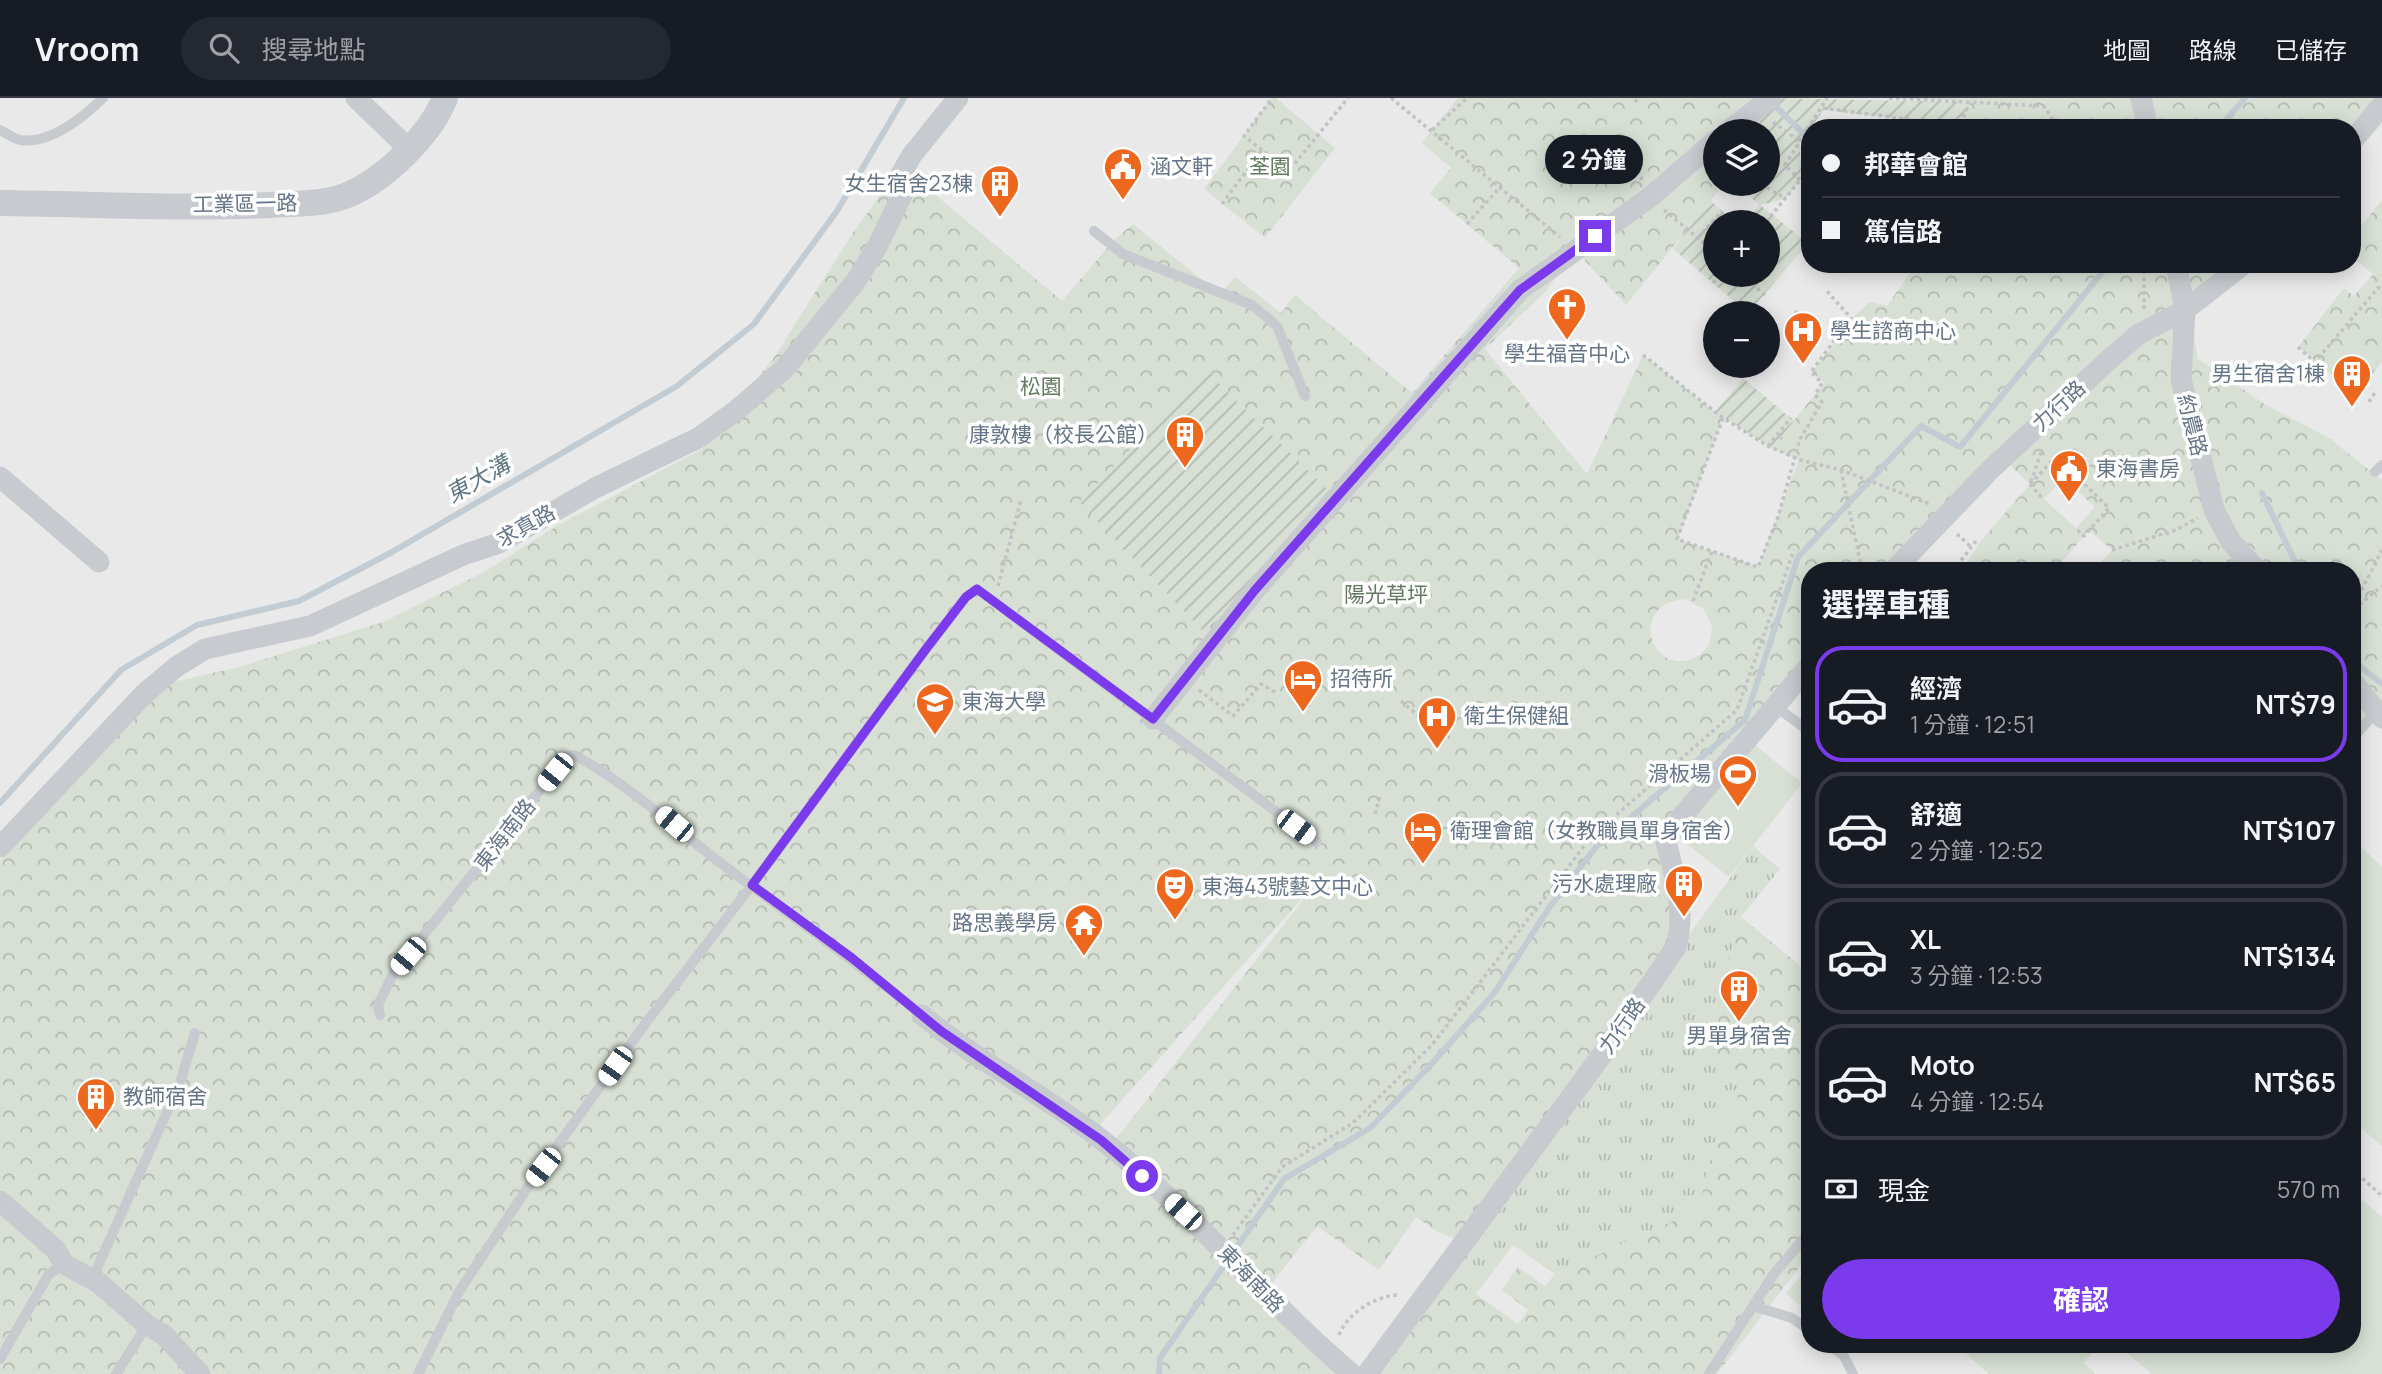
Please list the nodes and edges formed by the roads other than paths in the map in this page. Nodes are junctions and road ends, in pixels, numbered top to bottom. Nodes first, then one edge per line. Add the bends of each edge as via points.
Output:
1 (103, 98) edge
2 (355, 98) edge
3 (445, 98) edge
4 (958, 98) edge
5 (2141, 98) edge
6 (1766, 102) edge
7 (2382, 105) edge
8 (1744, 119) edge
9 (2146, 119) edge
10 (0, 130) edge
11 (2361, 130) edge
12 (1703, 151) edge
13 (411, 152) junction
14 (0, 203) edge
15 (1094, 231) dead end
16 (2178, 273) edge
17 (2232, 273) edge
18 (2185, 310) junction
19 (1305, 396) dead end
20 (0, 477) edge
21 (99, 562) dead end
22 (1902, 562) edge
23 (2250, 562) edge
24 (1801, 676) edge
25 (2361, 692) edge
26 (1775, 706) junction
27 (2379, 715) edge
28 (1153, 719) junction
29 (1801, 725) edge
30 (2361, 731) edge
31 (1317, 842) dead end
32 (0, 847) edge
33 (752, 885) junction
34 (380, 1015) dead end
35 (922, 1015) joint
36 (195, 1034) dead end
37 (0, 1200) edge
38 (1801, 1242) edge
39 (64, 1264) junction
40 (99, 1283) junction
41 (1753, 1306) junction
42 (1801, 1324) edge
43 (147, 1325) junction
44 (1840, 1353) edge
45 (0, 1359) edge
46 (116, 1374) edge
47 (200, 1374) edge
48 (418, 1374) edge
49 (1352, 1374) edge
50 (1367, 1374) edge
51 (1709, 1374) edge
52 (1853, 1374) edge

1 - 10 lane via 47,137 21,140
2 - 13 street
3 - 13 street, 工業區一路
4 - 32 street, 求真路 via 901,174 906,187 856,281 785,368 737,410 698,438 595,488 499,543 310,626 205,649 144,694
5 - 9 street
6 - 8 street
7 - 11 street
12 - 28 street via 1649,198 1520,290 1353,476
13 - 14 street, 工業區一路 via 350,194 314,202 239,206
15 - 19 lane via 1122,254 1252,304 1277,326
16 - 18 street, 約農路
17 - 18 street, 力行路
18 - 22 street, 力行路 via 2113,356 1990,470
18 - 23 street, 約農路 via 2181,379 2214,510 2231,542
20 - 21 street
24 - 26 street, 力行路
25 - 27 street
26 - 29 lane
26 - 50 street, 力行路 via 1674,826 1666,842 1679,894 1681,931 1676,947
27 - 30 lane
28 - 31 lane
28 - 33 lane via 977,589 966,597
33 - 34 lane, 東海南路 via 603,772 575,755 567,757 394,972 378,1005
33 - 35 lane, 東海南路
33 - 48 lane via 532,1181 460,1290
35 - 49 street, 東海南路 via 1101,1140 1224,1249
36 - 40 lane via 180,1083 97,1268
37 - 39 street via 56,1250
38 - 41 lane
39 - 40 street
39 - 45 lane via 49,1274
40 - 43 street
41 - 42 lane
41 - 51 lane
43 - 46 lane
43 - 47 street via 164,1335
44 - 52 lane

